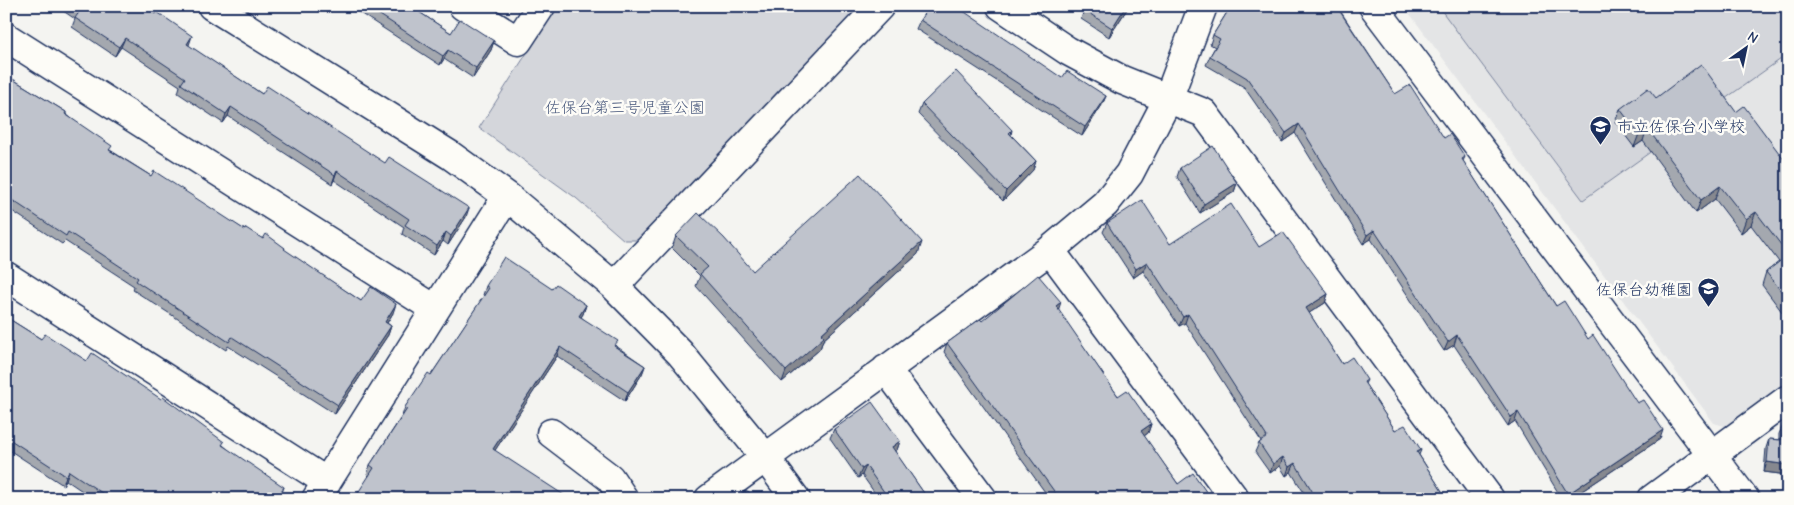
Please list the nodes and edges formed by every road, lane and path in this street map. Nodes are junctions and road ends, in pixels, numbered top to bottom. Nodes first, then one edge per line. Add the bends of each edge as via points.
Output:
1 (212, 6) edge
2 (463, 6) edge
3 (541, 6) edge
4 (880, 6) edge
5 (1001, 6) edge
6 (1203, 6) edge
7 (1373, 6) edge
8 (6, 37) edge
9 (1168, 100) junction
10 (508, 196) junction
11 (1050, 250) junction
12 (6, 276) edge
13 (614, 286) junction
14 (436, 309) junction
15 (886, 369) junction
16 (1788, 399) edge
17 (551, 432) dead end
18 (1711, 456) junction
19 (765, 457) junction
20 (321, 490) edge
21 (624, 499) edge
22 (709, 499) edge
23 (796, 499) edge
24 (983, 499) edge
25 (1235, 499) edge
26 (1490, 499) edge
27 (1652, 499) edge
28 (1745, 499) edge

1 - 10 street via 450,155
2 - 3 street via 518,41
4 - 13 street
5 - 9 street via 1068,50 1122,80
6 - 9 street
7 - 18 street
8 - 14 street
9 - 11 street via 1130,174 1105,204
9 - 26 street via 1204,113
10 - 13 street
10 - 14 street
11 - 15 street
11 - 25 street
12 - 20 street
13 - 19 street via 680,353
14 - 20 street
15 - 19 street
15 - 24 street
16 - 18 street
17 - 21 street via 610,478
18 - 27 street
18 - 28 street
19 - 22 street
19 - 23 street

